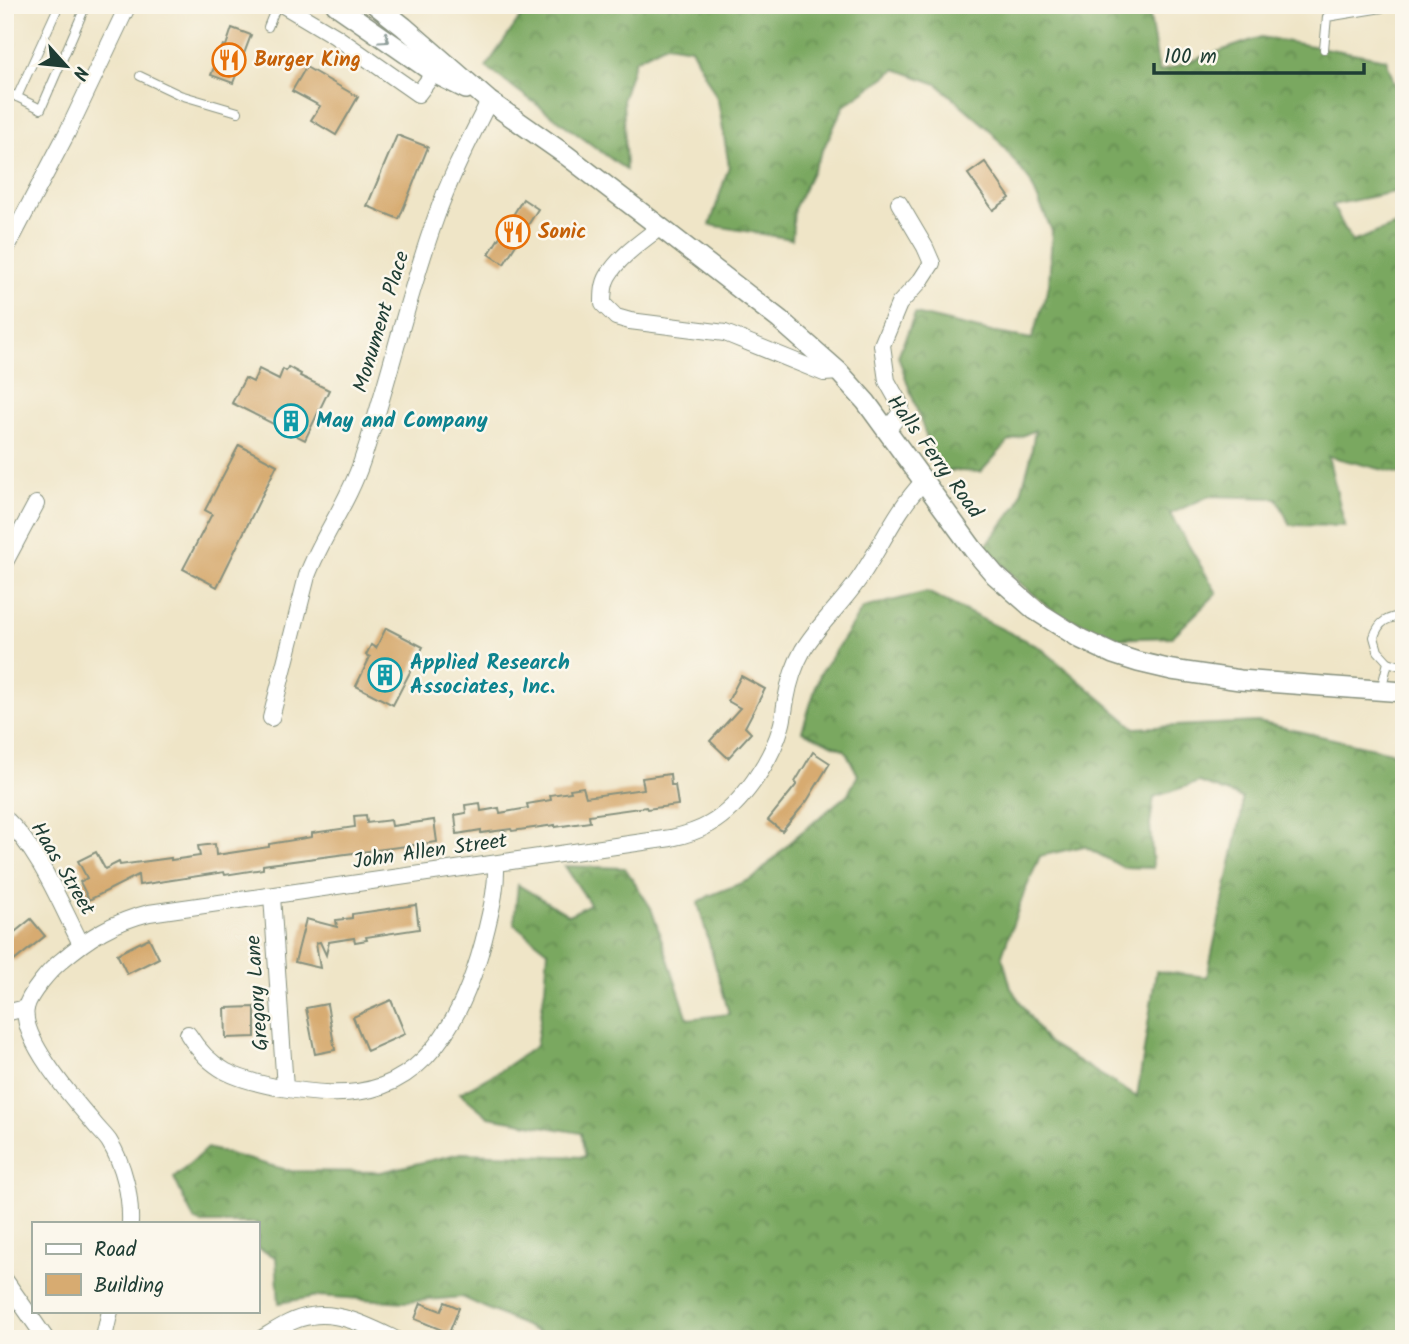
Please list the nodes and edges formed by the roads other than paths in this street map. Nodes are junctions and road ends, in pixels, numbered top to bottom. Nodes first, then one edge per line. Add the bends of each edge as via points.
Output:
1 (59, 5) edge
2 (86, 5) edge
3 (128, 5) edge
4 (277, 5) edge
5 (336, 5) edge
6 (376, 5) edge
7 (1400, 5) edge
8 (293, 8) edge
9 (398, 12) edge
10 (268, 27) dead end
11 (1324, 49) dead end
12 (434, 73) junction
13 (140, 76) dead end
14 (5, 92) edge
15 (17, 97) junction
16 (489, 101) junction
17 (238, 112) dead end
18 (899, 203) dead end
19 (660, 227) junction
20 (5, 251) edge
21 (839, 372) junction
22 (887, 430) junction
23 (923, 482) junction
24 (36, 504) dead end
25 (5, 562) edge
26 (1404, 616) edge
27 (1388, 662) junction
28 (1404, 667) edge
29 (1381, 690) junction
30 (1404, 692) edge
31 (271, 718) dead end
32 (5, 818) edge
33 (496, 864) junction
34 (272, 896) junction
35 (81, 944) junction
36 (26, 1008) junction
37 (5, 1013) edge
38 (188, 1034) dead end
39 (285, 1088) junction
40 (130, 1222) edge
41 (5, 1280) edge
42 (110, 1312) edge
43 (389, 1337) edge
44 (46, 1339) edge
45 (106, 1339) edge
46 (261, 1339) edge

1 - 15 lane
2 - 15 lane via 41,108
3 - 20 street
4 - 10 lane
5 -> 12 street, Halls Ferry Road
6 - 9 street, Halls Ferry Road
7 - 11 lane via 1327,17
8 - 12 street via 418,94
9 - 16 street, Halls Ferry Road
12 - 16 street, Halls Ferry Road
13 - 17 lane via 180,95
14 - 15 lane
16 - 19 street, Halls Ferry Road
16 - 31 street, Monument Place via 436,216 358,473 307,576
18 - 22 street via 932,263 899,304 882,345 887,382 901,406
19 - 21 street, Halls Ferry Road
19 - 21 street via 620,260 607,278 604,304 616,317 725,333 824,373
21 - 22 street, Halls Ferry Road
22 - 23 street, Halls Ferry Road
23 - 29 street, Halls Ferry Road via 995,575 1035,610 1114,654 1240,680
23 - 33 street, John Allen Street via 858,580 804,649 792,671 773,748 763,768 730,808 691,833
24 - 25 street
26 - 27 lane via 1385,620 1376,631 1378,651
27 - 28 lane
27 - 29 lane
29 - 30 street, Halls Ferry Road
32 - 35 street, Haas Street via 36,858
33 - 34 street, John Allen Street
33 - 39 street via 497,883 467,993 426,1055 398,1079 357,1092
34 - 35 street, John Allen Street via 128,918
34 - 39 street, Gregory Lane
35 - 36 street, John Allen Street via 54,967
36 - 37 street
36 - 40 street via 34,1042 120,1162
38 - 39 street via 206,1059 222,1070 237,1078
41 - 44 street
42 - 45 street
43 - 46 street via 352,1321 310,1315

